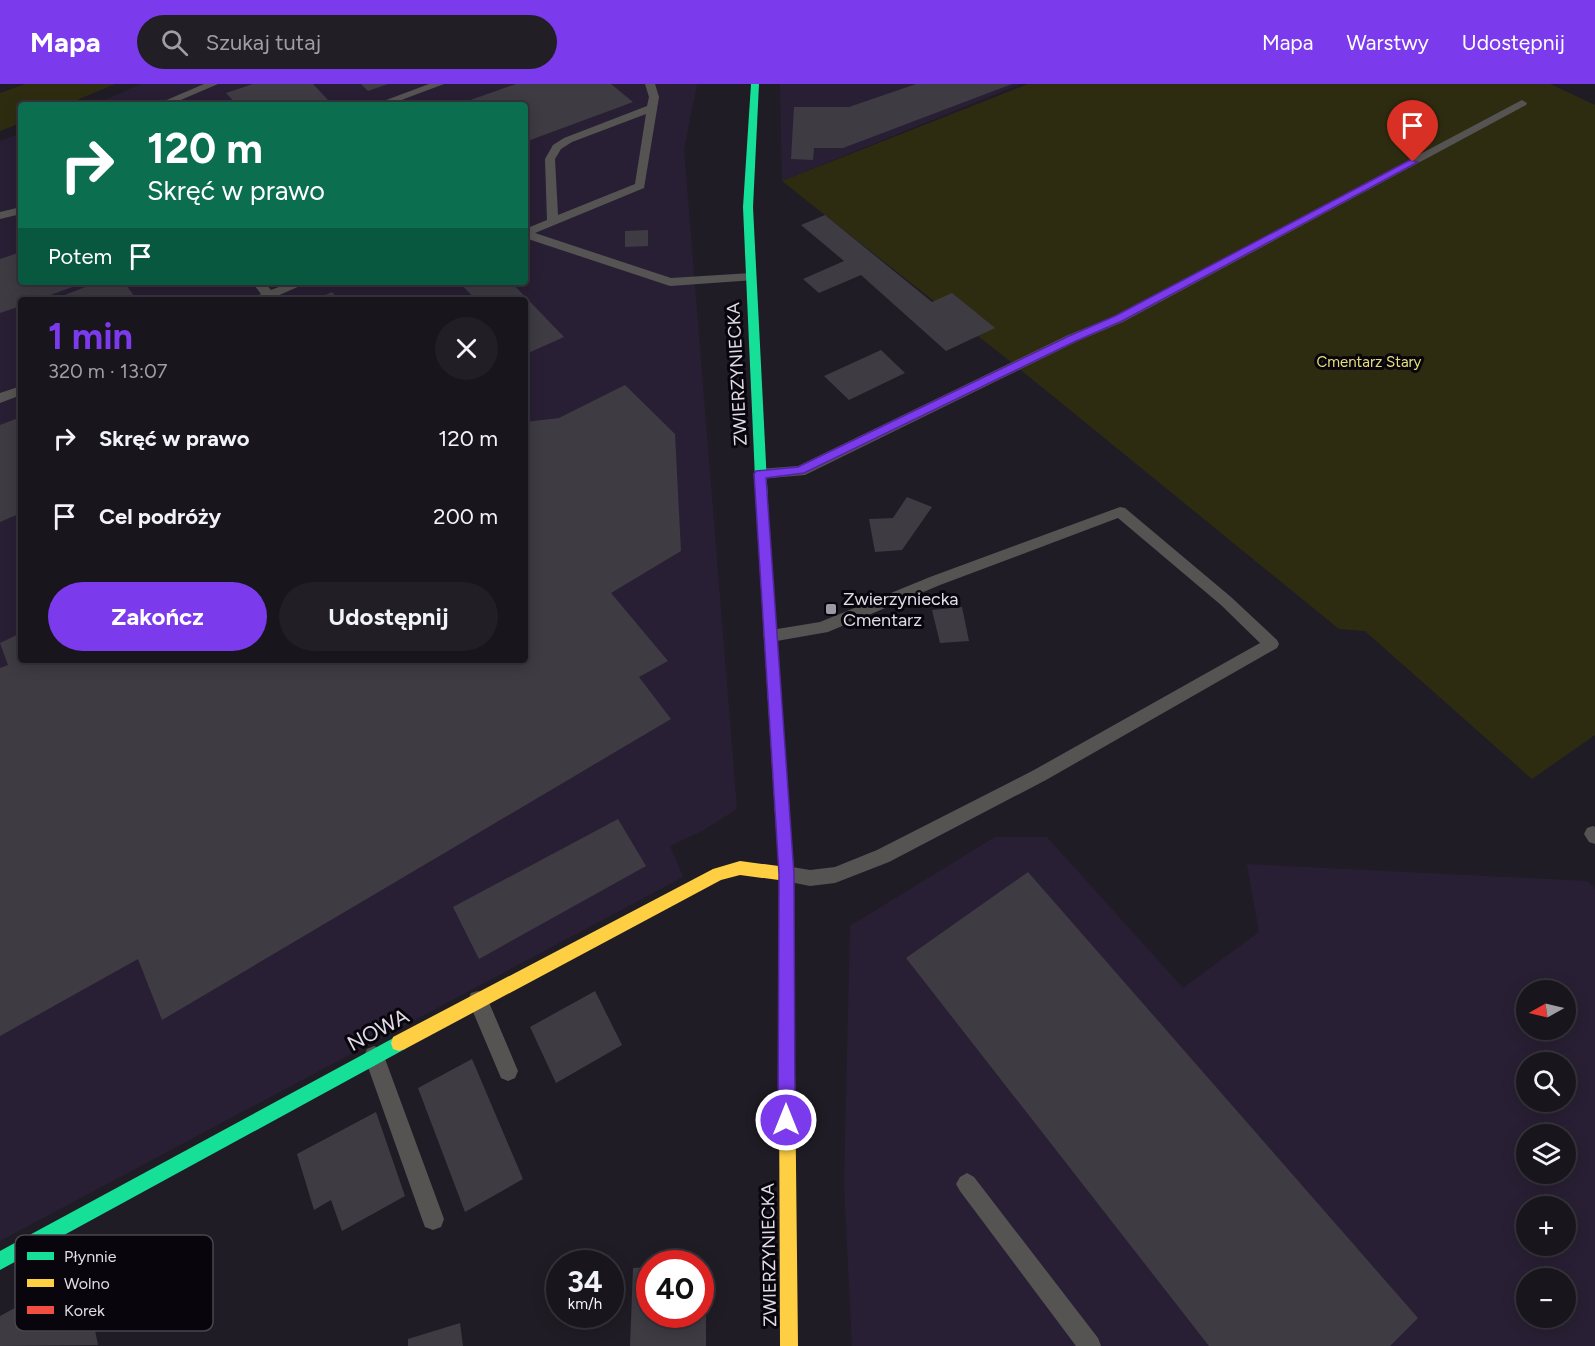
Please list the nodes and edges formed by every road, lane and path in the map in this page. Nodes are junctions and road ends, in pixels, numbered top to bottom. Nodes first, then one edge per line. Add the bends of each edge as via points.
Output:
1 (213, 84) edge
2 (439, 84) edge
3 (650, 84) edge
4 (755, 84) edge
5 (168, 102) edge
6 (387, 102) edge
7 (1522, 103) dead end
8 (652, 108) junction
9 (18, 211) edge
10 (0, 216) edge
11 (553, 222) junction
12 (528, 233) edge
13 (528, 235) edge
14 (751, 277) junction
15 (295, 285) edge
16 (265, 297) edge
17 (18, 391) edge
18 (0, 398) edge
19 (760, 474) junction
20 (771, 636) junction
21 (786, 874) junction
22 (478, 1000) junction
23 (374, 1056) junction
24 (508, 1071) dead end
25 (967, 1184) dead end
26 (433, 1219) dead end
27 (47, 1235) edge
28 (15, 1253) edge
29 (0, 1261) edge
30 (789, 1346) edge
31 (1090, 1346) edge

1 - 5 lane
2 - 6 lane
3 - 8 lane
4 - 14 street, ZWIERZYNIECKA via 748,207
7 - 19 lane via 1119,319 800,471
8 - 11 lane via 640,186
8 - 11 lane via 557,147 550,159
9 - 10 lane
11 - 12 lane
13 - 14 lane via 670,282
14 - 19 street, ZWIERZYNIECKA
15 - 16 lane
17 - 18 lane
19 - 20 street, ZWIERZYNIECKA
20 - 21 street, ZWIERZYNIECKA
20 - 21 lane via 822,628 934,581 1120,512 1271,644 1040,774 883,856 835,875 810,878
21 - 22 street, NOWA via 740,868 718,874
21 - 30 street, ZWIERZYNIECKA
22 - 23 street, NOWA
22 - 24 lane
23 - 26 lane
23 - 27 street, NOWA
25 - 31 lane
28 - 29 street, NOWA

